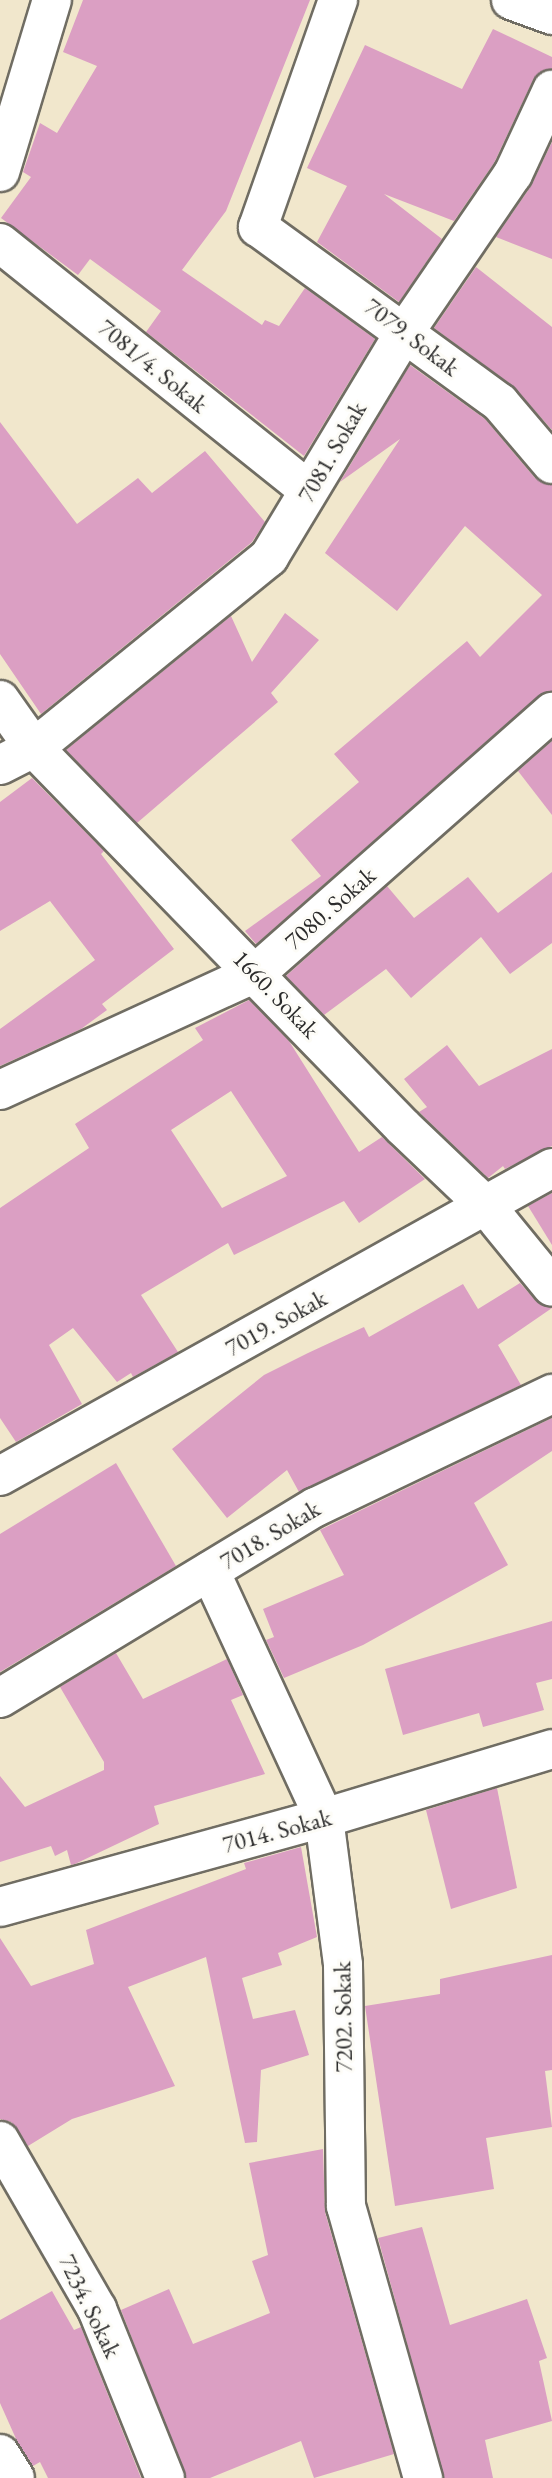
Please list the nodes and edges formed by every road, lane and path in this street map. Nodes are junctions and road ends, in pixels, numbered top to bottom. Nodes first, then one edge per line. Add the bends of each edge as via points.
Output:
1 (52, 0) edge
2 (338, 0) edge
3 (511, 0) edge
4 (552, 15) edge
5 (552, 90) edge
6 (0, 173) edge
7 (0, 243) edge
8 (406, 330) junction
9 (552, 464) edge
10 (307, 489) junction
11 (0, 700) edge
12 (552, 712) edge
13 (34, 748) junction
14 (0, 765) edge
15 (256, 973) junction
16 (0, 1090) edge
17 (552, 1168) edge
18 (486, 1206) junction
19 (552, 1287) edge
20 (552, 1394) edge
21 (0, 1476) edge
22 (210, 1571) junction
23 (0, 1698) edge
24 (552, 1749) edge
25 (324, 1818) junction
26 (0, 1907) edge
27 (0, 2141) edge
28 (0, 2454) edge
29 (16, 2478) edge
30 (165, 2478) edge
31 (423, 2478) edge

1 - 6 street
2 - 8 street, 7079. Sokak via 258,227
3 - 4 street
5 - 8 street, 7081. Sokak via 513,174
7 - 10 street, 7081/4. Sokak
8 - 9 street, 7079. Sokak via 500,403
8 - 10 street, 7081. Sokak
10 - 13 street, 7081. Sokak via 293,522 269,557
11 - 13 street, 1660. Sokak
12 - 15 street, 7080. Sokak
13 - 14 street, 7081. Sokak
13 - 15 street, 1660. Sokak
15 - 16 street, 7080. Sokak
15 - 18 street, 1660. Sokak via 402,1127
17 - 18 street, 7019. Sokak
18 - 19 street, 1660. Sokak
18 - 21 street, 7019. Sokak
20 - 22 street, 7018. Sokak via 316,1507
22 - 23 street, 7018. Sokak
22 - 25 street, 7202. Sokak
24 - 25 street, 7014. Sokak
25 - 26 street, 7014. Sokak
25 - 31 street, 7202. Sokak via 343,1965 346,2206
27 - 30 street, 7234. Sokak via 97,2309
28 - 29 street

